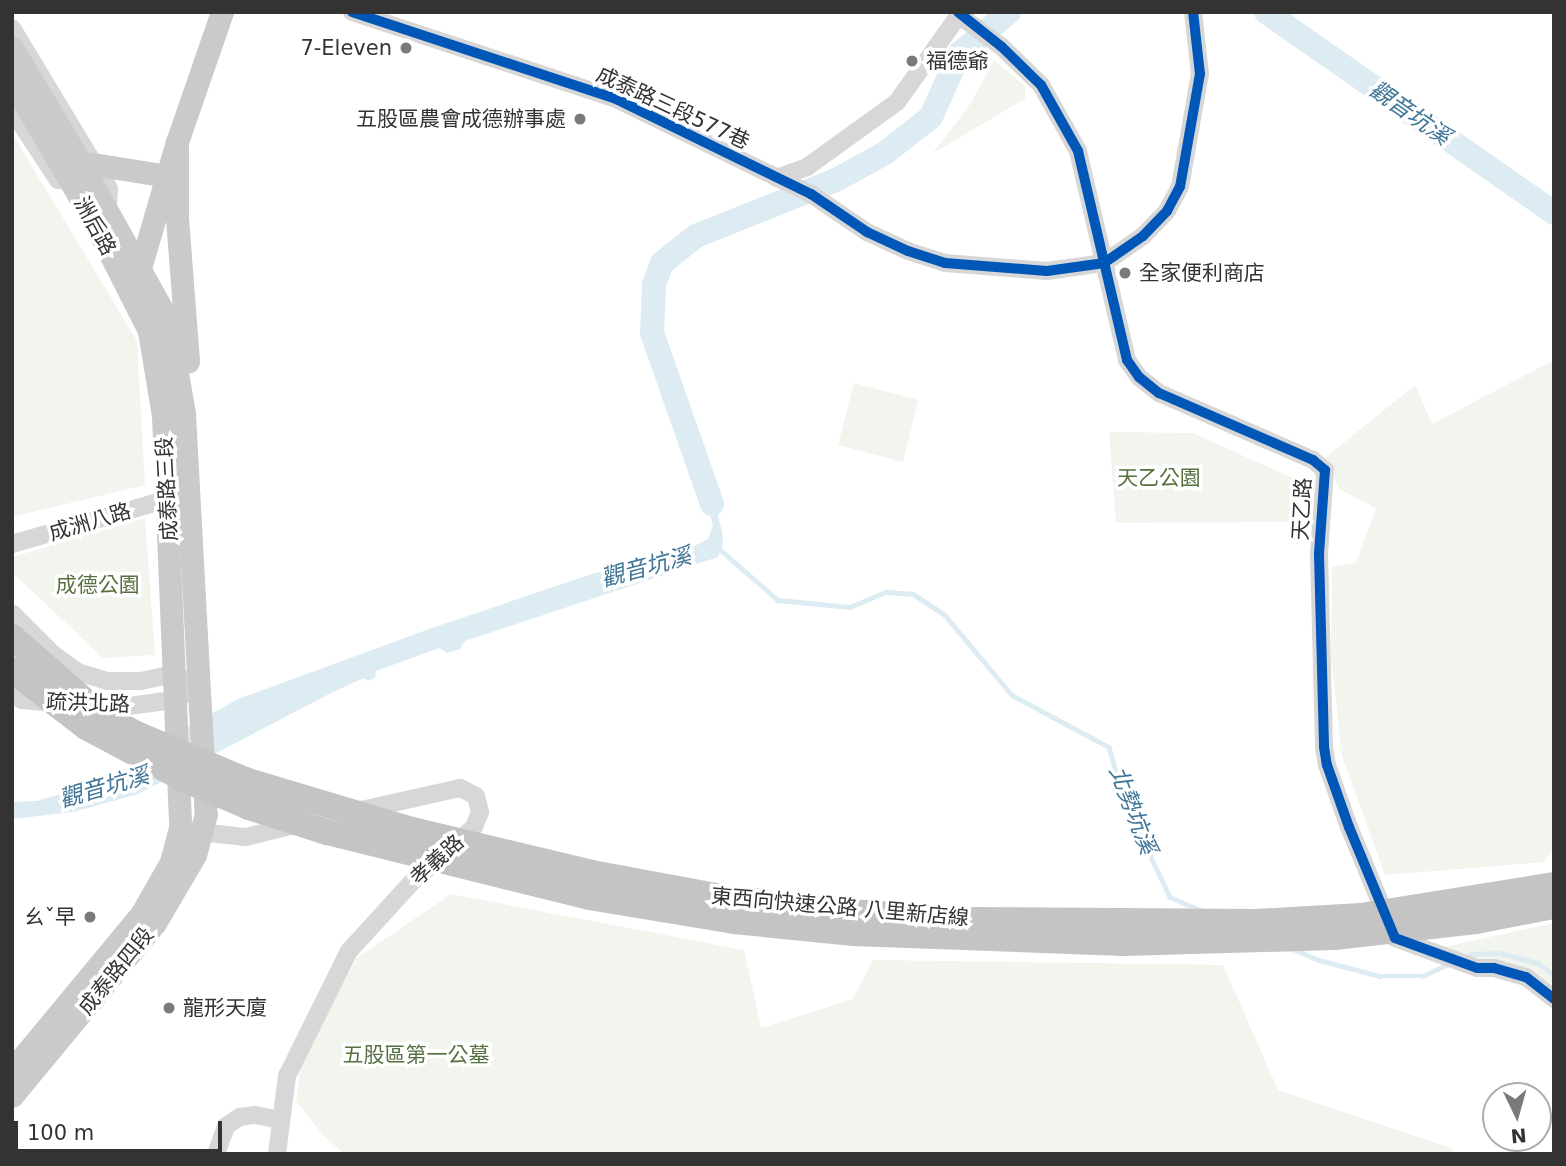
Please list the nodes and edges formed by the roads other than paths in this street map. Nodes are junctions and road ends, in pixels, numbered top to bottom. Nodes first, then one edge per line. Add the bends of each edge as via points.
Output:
1 (222, 12) edge
2 (352, 12) edge
3 (1193, 12) edge
4 (959, 13) edge
5 (12, 28) edge
6 (12, 48) edge
7 (12, 82) edge
8 (12, 110) edge
9 (177, 142) junction
10 (78, 161) junction
11 (167, 176) junction
12 (777, 178) junction
13 (101, 216) junction
14 (1104, 263) junction
15 (141, 268) junction
16 (130, 290) junction
17 (188, 474) junction
18 (168, 499) junction
19 (12, 544) edge
20 (12, 613) edge
21 (12, 637) edge
22 (12, 670) edge
23 (173, 674) junction
24 (12, 691) edge
25 (200, 697) junction
26 (174, 709) junction
27 (180, 828) junction
28 (202, 835) junction
29 (1554, 885) edge
30 (1554, 906) edge
31 (1554, 999) edge
32 (12, 1070) edge
33 (12, 1096) edge
34 (280, 1120) junction
35 (216, 1154) edge
36 (277, 1154) edge

1 - 9 main road
2 - 12 street, 成泰路三段577巷 via 614,99
3 - 14 street via 1200,74 1180,187 1167,211 1143,236
4 - 12 street via 897,102 807,167
4 - 14 street, 天乙路 via 1041,85 1079,151
5 - 10 street
6 - 10 main road
7 - 10 main road
8 - 13 street via 65,191
9 - 11 main road
9 - 17 main road via 177,218 190,412
10 - 11 main road
10 - 13 main road, 洲后路
10 - 13 street via 109,189
11 - 15 main road
12 - 14 street, 成泰路三段577巷 via 811,194 867,232 945,263 1047,271
13 - 15 main road, 洲后路
13 - 16 main road, 洲后路
14 - 31 street, 天乙路 via 1127,360 1139,377 1159,393 1313,460 1325,470 1319,554 1324,747 1349,827 1395,938 1476,968 1526,977
15 - 16 main road
15 - 17 main road, 成泰路三段 via 168,320 184,414
16 - 18 main road, 成泰路三段 via 149,331 163,416
17 - 25 main road, 成泰路三段
18 - 19 street, 成洲八路
18 - 23 main road, 成泰路三段
20 - 23 street, 疏洪北路 via 78,672 107,681 141,681
21 - 29 highway, 東西向快速公路 八里新店線 via 100,714 245,780 412,830 592,873 727,898 968,920 1256,922 1361,916
22 - 30 highway, 東西向快速公路 八里新店線 via 86,727 249,807 327,832 589,897 734,920 880,934 1123,943 1334,937 1476,921
23 - 25 street
23 - 26 main road, 成泰路三段
24 - 26 street, 疏洪北路 via 22,700 114,709
25 - 26 street, 疏洪北路
25 - 28 main road, 成泰路三段 via 206,814
26 - 27 main road, 成泰路三段
27 - 28 street, 孝義路
27 - 32 main road, 成泰路四段 via 171,862 142,913
28 - 33 main road, 成泰路四段 via 155,923
28 - 34 street, 孝義路 via 246,837 460,788 476,796 480,812 474,827 411,883 349,951 294,1058
34 - 35 street via 240,1117 226,1126
34 - 36 street, 孝義路

